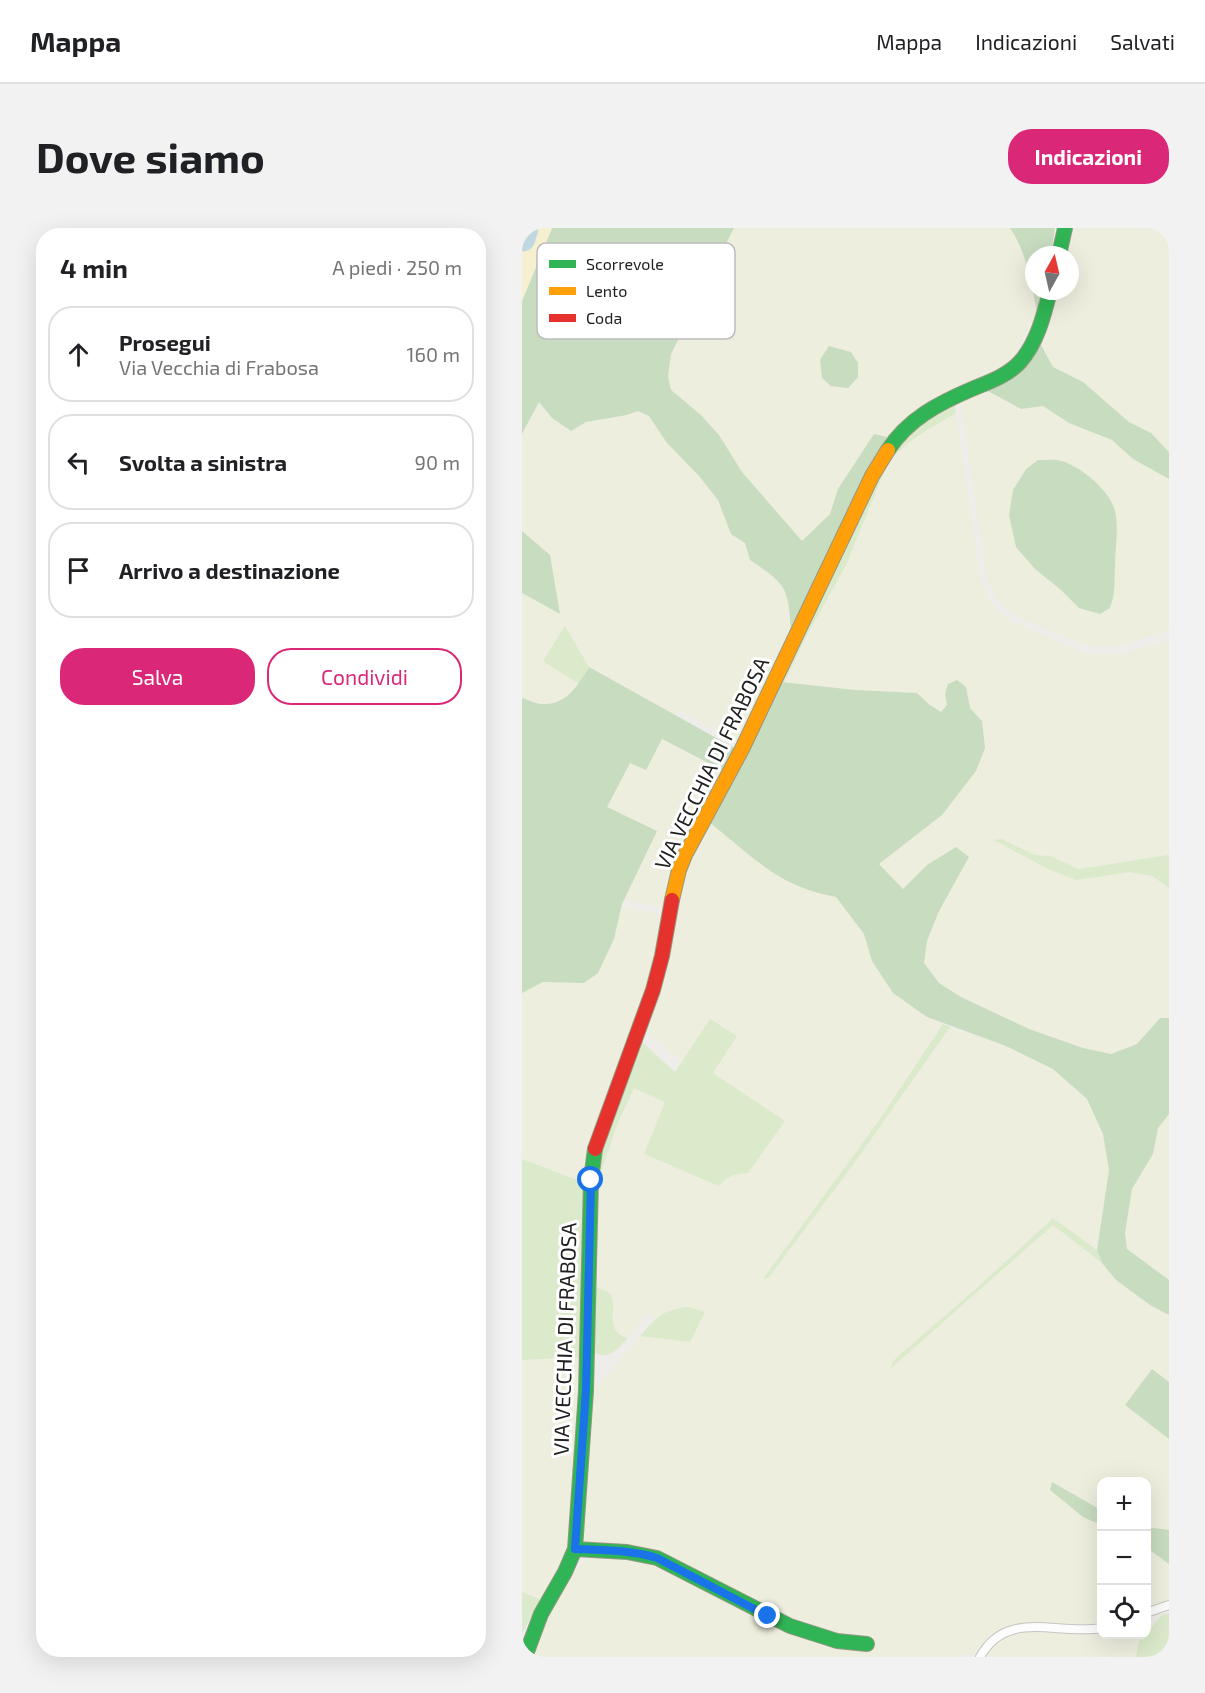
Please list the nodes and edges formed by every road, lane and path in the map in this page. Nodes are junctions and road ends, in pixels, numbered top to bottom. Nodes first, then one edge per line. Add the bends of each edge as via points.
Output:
1 (1065, 228) edge
2 (1061, 246) edge
3 (1047, 300) edge
4 (575, 1549) junction
5 (1169, 1605) edge
6 (1151, 1611) edge
7 (1097, 1628) edge
8 (867, 1644) dead end
9 (525, 1657) edge
10 (980, 1657) edge

1 - 2 street
3 - 4 street, VIA VECCHIA DI FRABOSA via 1037,332 1018,363 1004,375 924,412 891,442 679,870 654,990 595,1150 586,1390
4 - 8 street via 657,1558 790,1626 837,1641
4 - 9 street, VIA VECCHIA DI FRABOSA via 536,1625
5 - 6 lane
7 - 10 lane via 1014,1629 994,1638

